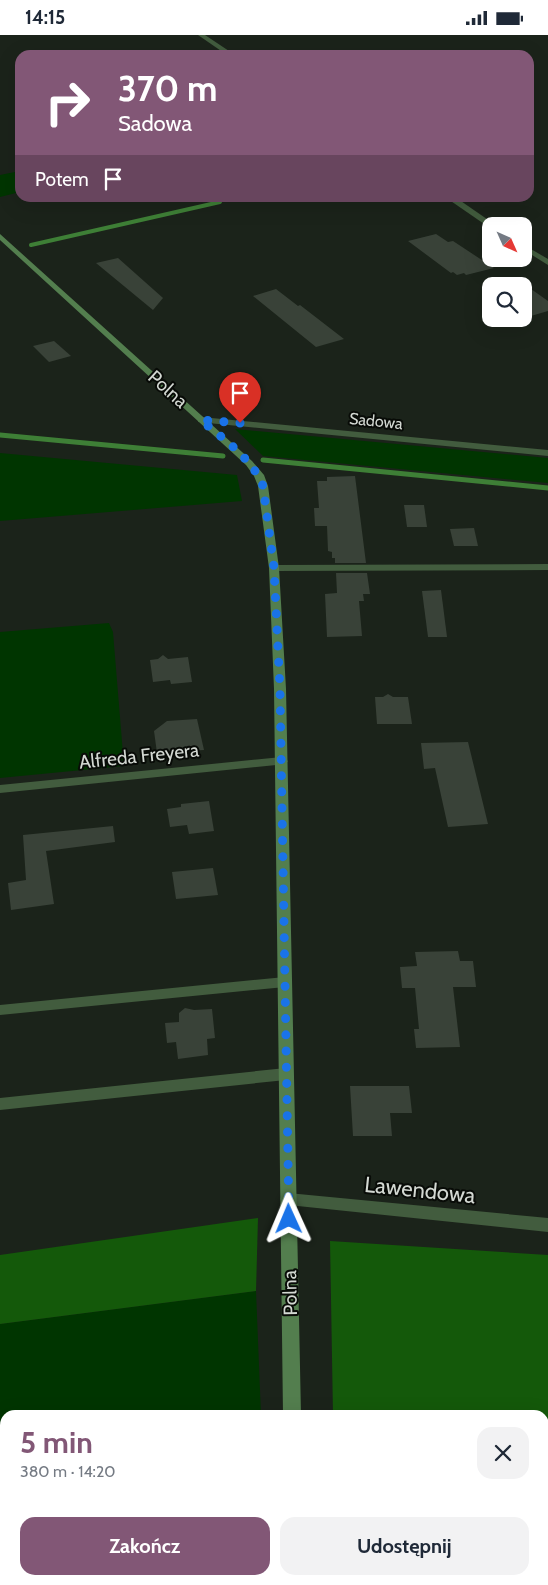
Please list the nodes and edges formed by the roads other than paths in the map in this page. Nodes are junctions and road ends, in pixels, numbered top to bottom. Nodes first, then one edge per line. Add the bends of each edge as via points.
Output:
1 (201, 35) edge
2 (224, 50) edge
3 (457, 202) edge
4 (482, 219) edge
5 (2, 240) edge
6 (532, 252) edge
7 (548, 263) edge
8 (201, 420) junction
9 (548, 453) edge
10 (548, 567) edge
11 (274, 568) junction
12 (282, 761) junction
13 (0, 789) edge
14 (285, 982) junction
15 (0, 1010) edge
16 (286, 1074) junction
17 (0, 1103) edge
18 (288, 1199) junction
19 (548, 1225) edge
20 (292, 1410) edge

1 - 2 street
3 - 4 street
5 - 8 street, Polna
6 - 7 street
8 - 9 street, Sadowa
8 - 11 street, Polna via 259,475
10 - 11 street
11 - 12 street, Polna
12 - 13 street, Alfreda Freyera
12 - 14 street, Polna
14 - 15 street
14 - 16 street, Polna
16 - 17 street
16 - 18 street, Polna
18 - 19 street, Lawendowa
18 - 20 street, Polna

